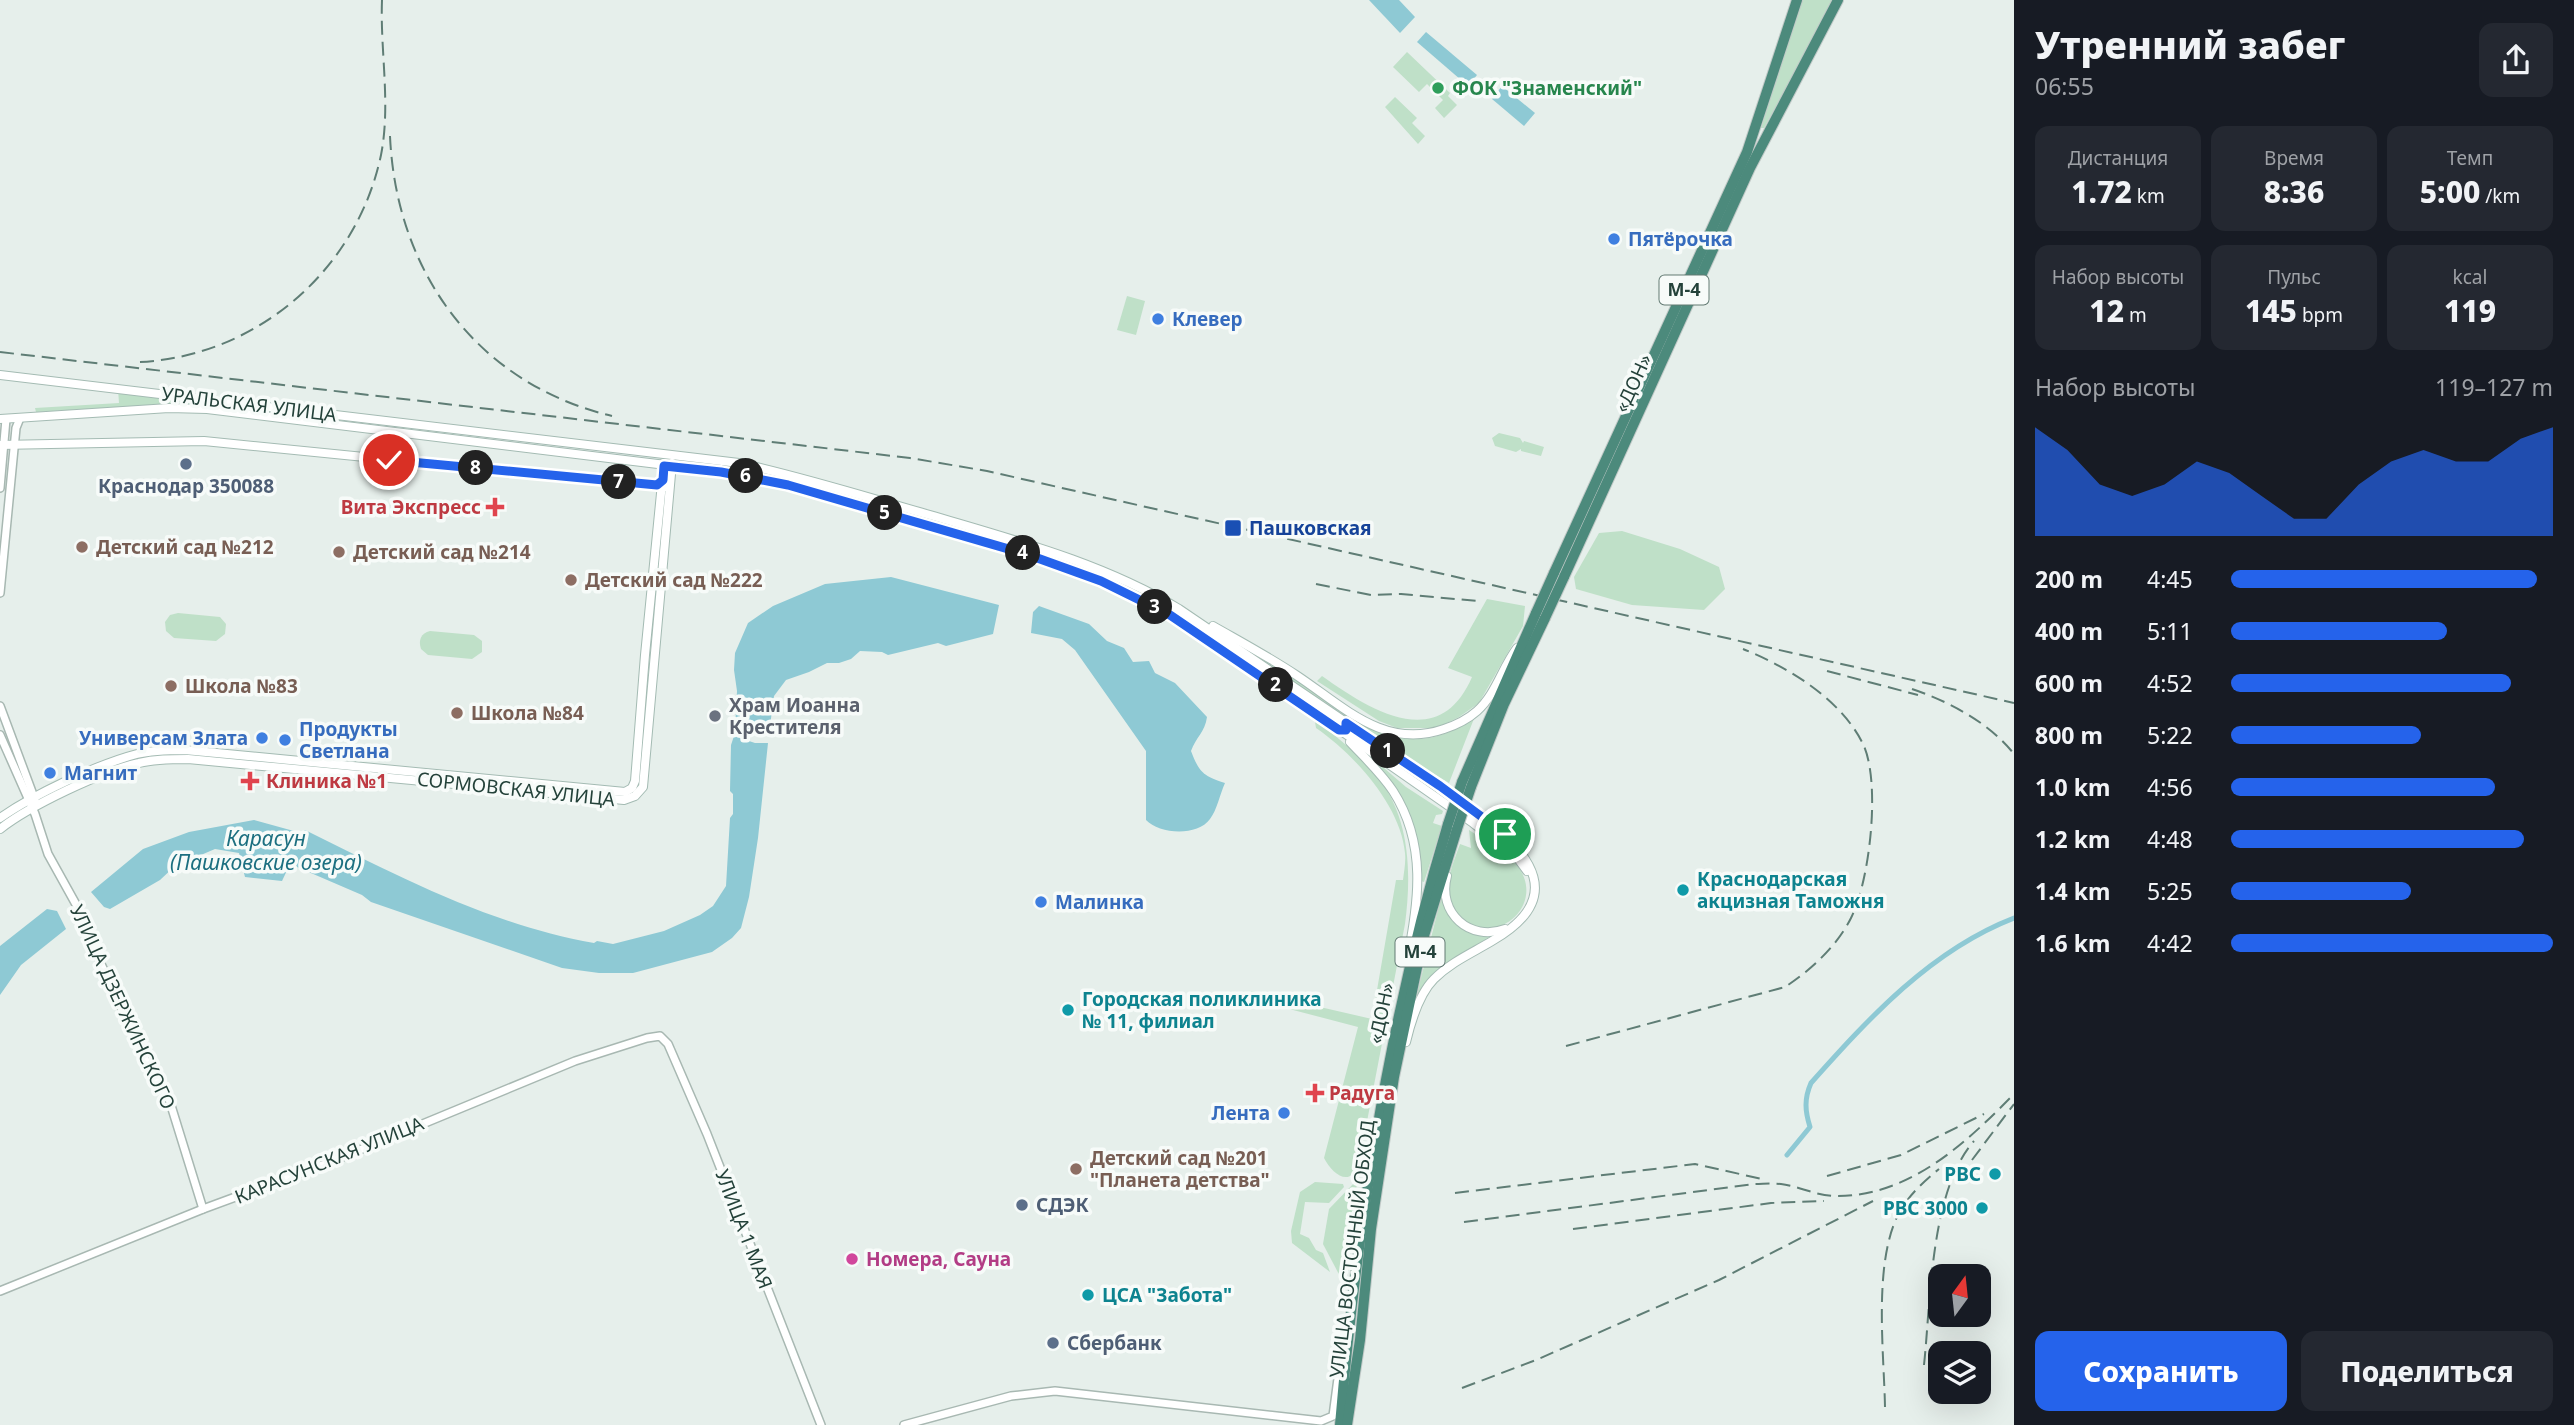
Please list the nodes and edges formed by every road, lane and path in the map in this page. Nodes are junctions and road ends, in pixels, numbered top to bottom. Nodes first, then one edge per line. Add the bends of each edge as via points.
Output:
1 (1797, 0) edge
2 (1838, 0) edge
3 (0, 375) edge
4 (237, 407) junction
5 (20, 418) junction
6 (3, 419) edge
7 (2, 445) edge
8 (14, 445) junction
9 (669, 454) junction
10 (668, 466) junction
11 (663, 487) junction
12 (0, 488) edge
13 (1559, 575) junction
14 (0, 593) edge
15 (1179, 609) junction
16 (1541, 616) junction
17 (1520, 645) junction
18 (0, 706) edge
19 (1342, 726) junction
20 (0, 736) edge
21 (1467, 784) junction
22 (32, 802) junction
23 (0, 818) edge
24 (1453, 826) junction
25 (0, 829) edge
26 (1403, 994) junction
27 (660, 1036) joint
28 (1394, 1077) junction
29 (1383, 1089) joint
30 (203, 1209) junction
31 (0, 1291) edge
32 (1346, 1349) junction
33 (1324, 1423) edge
34 (821, 1425) edge
35 (904, 1425) edge
36 (1340, 1425) edge
37 (1347, 1425) edge

1 - 13 highway, «ДОН» / М-4 via 1747,152
2 - 13 highway, «ДОН» / М-4 via 1750,168
3 - 4 main road, УРАЛЬСКАЯ УЛИЦА
4 - 5 main road, УРАЛЬСКАЯ УЛИЦА
4 - 9 main road, УРАЛЬСКАЯ УЛИЦА
4 - 10 main road, УРАЛЬСКАЯ УЛИЦА
5 - 6 main road, УРАЛЬСКАЯ УЛИЦА
5 - 8 street
6 - 7 street
7 - 8 main road, УРАЛЬСКАЯ УЛИЦА
7 - 12 street
8 - 11 main road, УРАЛЬСКАЯ УЛИЦА via 204,442
8 - 14 street
9 - 10 main road
9 - 15 main road, УРАЛЬСКАЯ УЛИЦА via 763,468 1021,542 1097,569
10 - 11 main road
10 - 11 main road
10 - 19 main road, УРАЛЬСКАЯ УЛИЦА via 756,478 817,493 1029,555 1101,581 1170,615
11 - 22 main road, СОРМОВСКАЯ УЛИЦА via 635,782 629,794 234,758 157,759
13 - 16 highway, «ДОН» / М-4, bridge
15 - 17 main road via 1280,665 1369,725 1402,735 1432,734 1475,713
15 - 19 main road, УРАЛЬСКАЯ УЛИЦА
16 - 17 highway, «ДОН» / М-4
16 - 21 highway, «ДОН» / М-4
17 - 21 highway, «ДОН» / М-4
18 - 22 street
19 - 24 main road, УРАЛЬСКАЯ УЛИЦА via 1523,863 1532,888 1526,909 1504,929 1490,934 1468,929 1449,907 1445,882 1458,836
19 - 26 main road via 1391,788 1414,844 1418,899
19 - 28 main road, УРАЛЬСКАЯ УЛИЦА via 1481,814 1513,841 1530,864 1535,883 1531,905 1512,928 1432,981 1414,1016
20 - 22 street
21 - 24 highway, М-4, bridge
22 - 23 main road, СОРМОВСКАЯ УЛИЦА
22 - 25 main road, СОРМОВСКАЯ УЛИЦА
22 - 30 street, УЛИЦА ДЗЕРЖИНСКОГО via 48,854 83,917 144,1057 169,1099
24 - 26 highway, «ДОН» / М-4 via 1421,915
24 - 28 highway, «ДОН» / М-4
26 - 29 highway, «ДОН» / М-4
27 - 30 street, КАРАСУНСКАЯ УЛИЦА via 575,1061
27 - 34 street, УЛИЦА 1 МАЯ via 668,1044 707,1134
28 - 37 highway, УЛИЦА ВОСТОЧНЫЙ ОБХОД / М-4
29 - 32 highway, УЛИЦА ВОСТОЧНЫЙ ОБХОД / М-4
30 - 31 street, КАРАСУНСКАЯ УЛИЦА
32 - 33 street via 1333,1416
32 - 36 highway, УЛИЦА ВОСТОЧНЫЙ ОБХОД / М-4
33 - 35 street via 1055,1391 1011,1396

